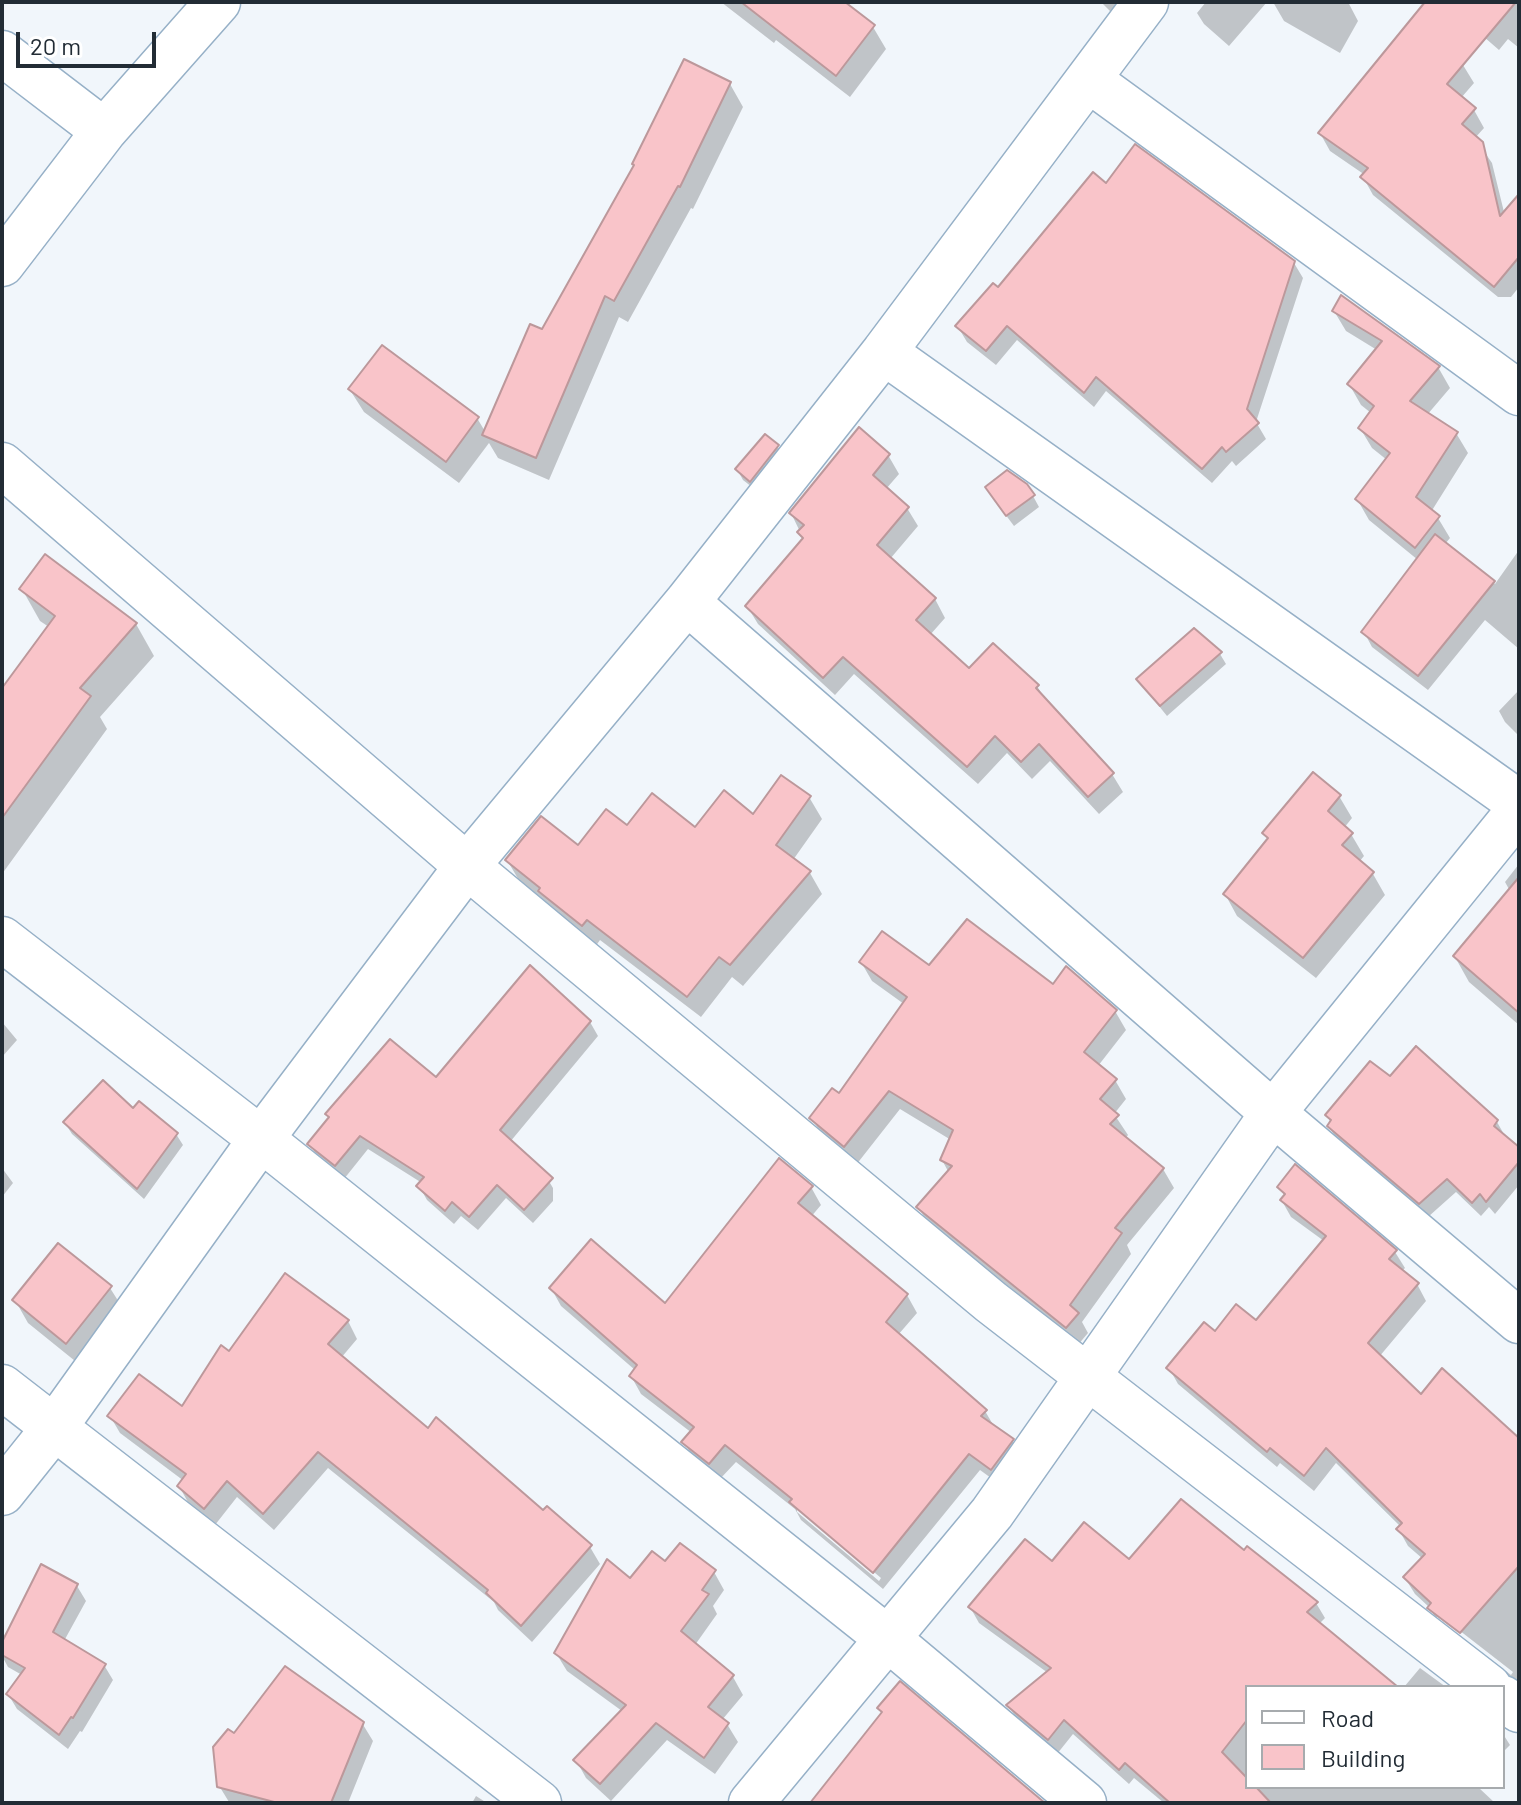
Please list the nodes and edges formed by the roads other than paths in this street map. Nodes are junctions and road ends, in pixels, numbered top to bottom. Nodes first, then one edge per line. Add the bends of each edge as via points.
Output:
1 (218, 2) edge
2 (1146, 2) edge
3 (2, 53) edge
4 (1089, 80) junction
5 (104, 131) junction
6 (2, 264) edge
7 (884, 352) junction
8 (1519, 393) edge
9 (2, 465) edge
10 (687, 602) junction
11 (1519, 803) edge
12 (1519, 810) edge
13 (467, 866) junction
14 (2, 939) edge
15 (1273, 1113) junction
16 (261, 1139) junction
17 (1519, 1321) edge
18 (1089, 1377) junction
19 (2, 1387) edge
20 (54, 1428) junction
21 (2, 1493) edge
22 (887, 1638) junction
23 (1486, 1685) edge
24 (539, 1803) edge
25 (751, 1803) edge
26 (1084, 1803) edge

1 - 5 street
2 - 4 street
3 - 5 street
4 - 7 street
4 - 8 street
5 - 6 street
7 - 10 street
7 - 11 street
9 - 13 street
10 - 13 street
10 - 15 street
12 - 15 street
13 - 16 street
13 - 18 street via 979,1292
14 - 16 street
15 - 17 street
15 - 18 street
16 - 20 street
16 - 22 street
18 - 22 street via 992,1513
18 - 23 street
19 - 20 street
20 - 21 street
20 - 24 street
22 - 25 street
22 - 26 street

